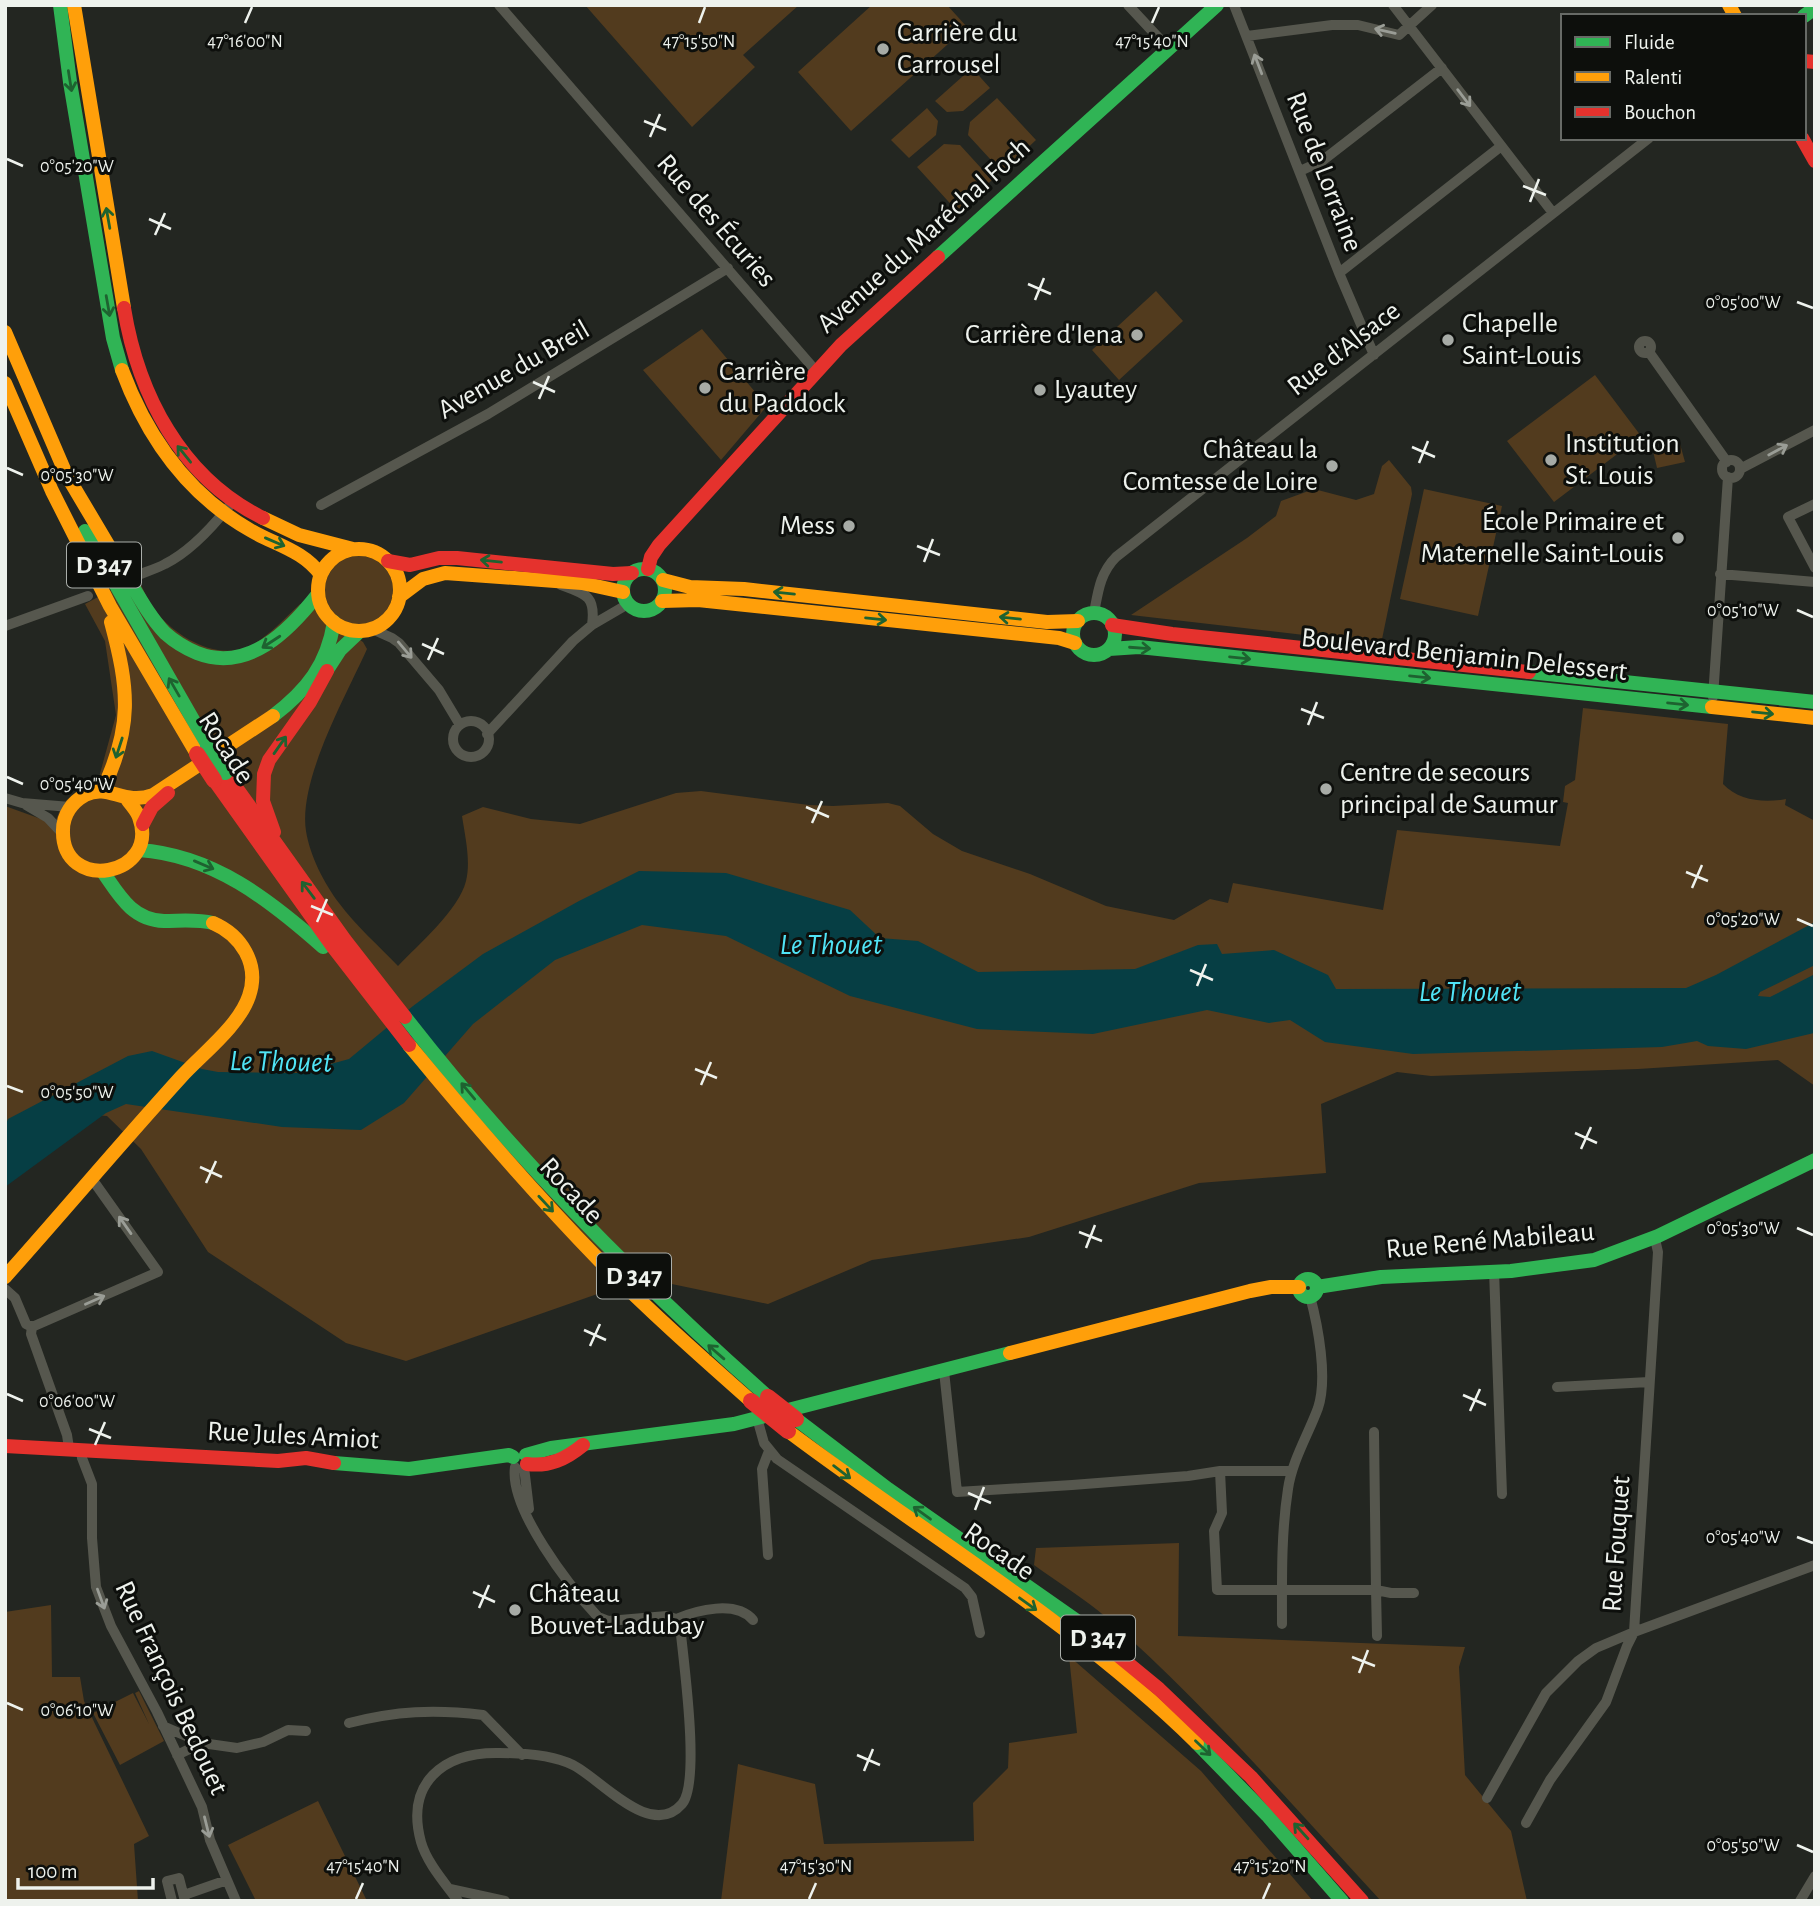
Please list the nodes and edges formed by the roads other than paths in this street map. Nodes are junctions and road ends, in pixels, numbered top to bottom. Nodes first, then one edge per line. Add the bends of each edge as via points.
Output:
1 (60, 5) edge
2 (74, 5) edge
3 (499, 5) edge
4 (1128, 5) edge
5 (1217, 5) edge
6 (1234, 5) edge
7 (1393, 5) edge
8 (1432, 5) edge
9 (1409, 27) junction
10 (1247, 36) junction
11 (1168, 49) junction
12 (1442, 68) junction
13 (1646, 140) edge
14 (1803, 140) edge
15 (1500, 146) junction
16 (1815, 161) edge
17 (1300, 171) junction
18 (1553, 214) junction
19 (728, 268) junction
20 (1339, 272) junction
21 (5, 332) edge
22 (1649, 352) dead end
23 (1374, 355) junction
24 (5, 356) edge
25 (816, 371) junction
26 (9, 380) edge
27 (1815, 430) edge
28 (1727, 462) junction
29 (1740, 469) junction
30 (1728, 477) junction
31 (1815, 504) edge
32 (321, 505) dead end
33 (228, 507) junction
34 (354, 549) junction
35 (388, 561) junction
36 (1815, 568) edge
37 (640, 571) junction
38 (1720, 574) junction
39 (321, 575) junction
40 (135, 576) dead end
41 (543, 579) junction
42 (663, 580) junction
43 (1815, 582) edge
44 (95, 594) junction
45 (318, 594) junction
46 (399, 597) junction
47 (626, 598) junction
48 (662, 601) junction
49 (1094, 613) junction
50 (1078, 621) junction
51 (334, 622) junction
52 (592, 625) junction
53 (1112, 625) junction
54 (5, 626) edge
55 (366, 630) junction
56 (1075, 643) junction
57 (1109, 649) junction
58 (327, 671) junction
59 (1712, 699) junction
60 (1815, 702) edge
61 (1815, 718) edge
62 (460, 725) junction
63 (487, 734) junction
64 (203, 750) junction
65 (220, 776) junction
66 (102, 791) junction
67 (5, 798) edge
68 (127, 799) junction
69 (22, 803) junction
70 (70, 807) junction
71 (143, 824) junction
72 (63, 834) junction
73 (138, 850) junction
74 (282, 855) junction
75 (125, 865) junction
76 (103, 872) junction
77 (128, 906) junction
78 (356, 978) junction
79 (374, 988) junction
80 (506, 1148) junction
81 (1815, 1160) edge
82 (92, 1179) junction
83 (1656, 1239) junction
84 (1494, 1270) junction
85 (5, 1277) edge
86 (5, 1289) edge
87 (1309, 1290) junction
88 (32, 1327) junction
89 (944, 1371) junction
90 (1649, 1382) junction
91 (1558, 1387) dead end
92 (757, 1418) junction
93 (792, 1425) junction
94 (1374, 1432) dead end
95 (5, 1446) edge
96 (75, 1449) junction
97 (769, 1451) junction
98 (521, 1462) junction
99 (1220, 1471) junction
100 (1292, 1471) junction
101 (1502, 1494) dead end
102 (768, 1555) dead end
103 (1815, 1565) edge
104 (1282, 1590) junction
105 (1376, 1590) junction
106 (1413, 1594) dead end
107 (676, 1619) junction
108 (753, 1620) dead end
109 (1282, 1624) dead end
110 (1634, 1632) junction
111 (979, 1633) dead end
112 (1377, 1636) dead end
113 (349, 1723) dead end
114 (163, 1726) junction
115 (306, 1731) dead end
116 (202, 1742) junction
117 (177, 1755) junction
118 (522, 1755) junction
119 (1487, 1798) dead end
120 (1526, 1823) dead end
121 (1815, 1876) edge
122 (227, 1880) junction
123 (450, 1889) junction
124 (185, 1898) edge
125 (172, 1901) edge
126 (236, 1901) edge
127 (458, 1901) edge
128 (505, 1901) edge
129 (1342, 1901) edge
130 (1362, 1901) edge
131 (1800, 1901) edge

1 -> 33 main road via 108,311 122,372 141,417 183,477
33 -> 2 main road via 172,440 136,368
3 - 19 street, Rue des Écuries
4 - 11 street
5 - 11 main road, Avenue du Maréchal Foch
6 - 10 street, Rue de Lorraine
7 - 9 street
8 - 9 street
9 -> 10 street via 1399,35 1358,25 1332,25
9 - 12 street
17 -> 10 street, Rue de Lorraine
11 - 25 main road, Avenue du Maréchal Foch
12 -> 15 street
12 - 17 street via 1322,161
13 - 18 street, Rue d'Alsace
14 - 16 main road
15 - 18 street
15 - 20 street
17 - 20 street, Rue de Lorraine
18 - 23 street, Rue d'Alsace
19 - 25 street, Rue des Écuries
19 - 32 street, Avenue du Breil via 488,414
20 - 23 street, Rue de Lorraine
45 -> 21 main road via 279,638 253,653 211,656 185,648 170,637 148,611 75,492
22 - 28 street
23 - 49 street, Rue d'Alsace via 1116,557 1099,585
24 - 26 main road, D 347
25 - 37 main road, Avenue du Maréchal Foch
26 - 44 main road, Rocade / D 347
64 -> 26 main road, D 347
29 -> 27 street
28 - 29 street via 1735,461
28 - 30 street via 1723,470
29 - 30 street via 1737,476
30 - 38 street
31 - 36 street via 1788,517
33 - 34 main road
33 -> 39 main road via 261,536 300,553
33 - 40 street via 179,556
34 - 35 main road via 372,551
34 - 39 main road via 337,555
37 -> 35 main road via 613,574 449,557 410,565
35 - 46 main road via 400,584
37 - 42 main road via 657,573
37 - 47 main road via 625,582
38 - 43 street
38 - 59 street
39 - 45 main road
41 - 46 main road via 436,574
41 - 47 main road via 599,586
41 - 52 street via 588,597 594,608
42 - 48 main road
50 -> 42 main road via 1047,622 690,587
44 - 54 street
44 - 64 main road, Rocade / D 347
44 -> 66 main road via 122,664 128,703 123,737
45 - 51 main road
46 - 55 main road via 390,617
47 - 48 main road via 639,611
47 - 52 street
48 -> 56 main road via 698,600
49 - 50 main road
49 - 53 main road via 1105,616
50 - 56 main road via 1073,631
51 - 55 main road via 346,629
51 - 68 main road via 323,660 290,703 163,789 146,798
52 - 63 street
53 - 57 main road
53 - 59 main road, Boulevard Benjamin Delessert
55 - 58 main road via 340,650
55 -> 62 street via 395,639
56 - 57 main road via 1090,654
57 -> 59 main road, Boulevard Benjamin Delessert
58 - 71 main road via 279,720 158,802
74 -> 58 main road via 263,801 264,774
59 - 60 main road, Boulevard Benjamin Delessert
59 -> 61 main road, Boulevard Benjamin Delessert
62 - 63 street via 477,723
62 - 63 street via 453,740 464,756 482,753
64 - 65 main road, Rocade / D 347, bridge
65 - 74 main road, D 347
65 - 78 main road, Rocade / D 347 via 292,892
66 - 68 main road
66 - 70 main road via 84,795
67 - 69 street
68 - 71 main road
69 - 70 street
69 - 72 street via 48,818
70 - 72 main road
71 - 73 main road
72 - 76 main road via 75,861
73 - 75 main road
73 -> 78 main road via 173,853 242,884 294,921
79 -> 74 main road, D 347
75 - 76 main road
75 - 77 main road via 122,886
76 - 77 main road
77 - 82 main road via 149,919 189,918 214,925 234,946 244,980 240,1003 223,1030
78 - 79 main road, Rocade / D 347
79 - 80 main road, Rocade / D 347
93 -> 80 main road, D 347, bridge
80 -> 93 main road, Rocade / D 347, bridge via 636,1298 751,1401
81 - 83 main road, Rue René Mabileau
82 - 85 main road
88 -> 82 street via 158,1272
83 - 84 main road, Rue René Mabileau via 1578,1264
83 - 90 street, Rue Fouquet
84 - 87 main road, Rue René Mabileau via 1340,1281
84 - 101 street
86 - 88 street, Rue François Bedouet
87 - 89 main road, Rue René Mabileau via 1271,1287 1250,1291
87 - 100 street via 1322,1388
88 - 96 street, Rue François Bedouet
89 - 92 main road, Rue Jules Amiot
89 - 99 street via 957,1492
90 - 91 street
90 - 110 street, Rue Fouquet
92 - 97 street
92 - 98 main road, Rue Jules Amiot via 551,1448
93 -> 129 main road, Rocade / D 347 via 880,1500 1047,1617 1140,1691 1241,1787
130 -> 93 main road, D 347 via 1251,1777 1159,1689 1077,1621
94 - 105 street
95 - 96 main road, Rue Jules Amiot
96 - 98 main road, Rue Jules Amiot via 278,1461 306,1458 397,1469 509,1455
96 -> 114 street, Rue François Bedouet via 92,1484 96,1587
97 - 102 street via 762,1469
97 - 111 street via 965,1588 972,1597
98 - 107 street via 516,1485 529,1520 598,1617
99 - 100 street
99 - 104 street via 1222,1513 1214,1531 1217,1590
100 - 104 street
103 - 110 street
104 - 105 street
104 - 109 street
105 - 106 street
105 - 112 street
107 - 108 street via 695,1611 737,1610
107 - 118 street via 691,1766 681,1806 660,1816 644,1814 573,1765
110 - 119 street via 1596,1648 1546,1693
110 - 120 street, Rue Fouquet via 1606,1702 1550,1780
113 - 118 street via 422,1710 483,1715
114 - 116 street
114 - 117 street, Rue François Bedouet
115 - 116 street via 288,1730 237,1748
116 - 117 street
117 -> 122 street, Rue François Bedouet via 202,1807
118 - 123 street via 465,1756 445,1764 420,1792 417,1811 422,1843
121 - 131 street
122 - 124 street
122 - 126 street, Rue François Bedouet
123 - 127 street
123 - 128 street
124 - 125 street via 179,1878 166,1881

